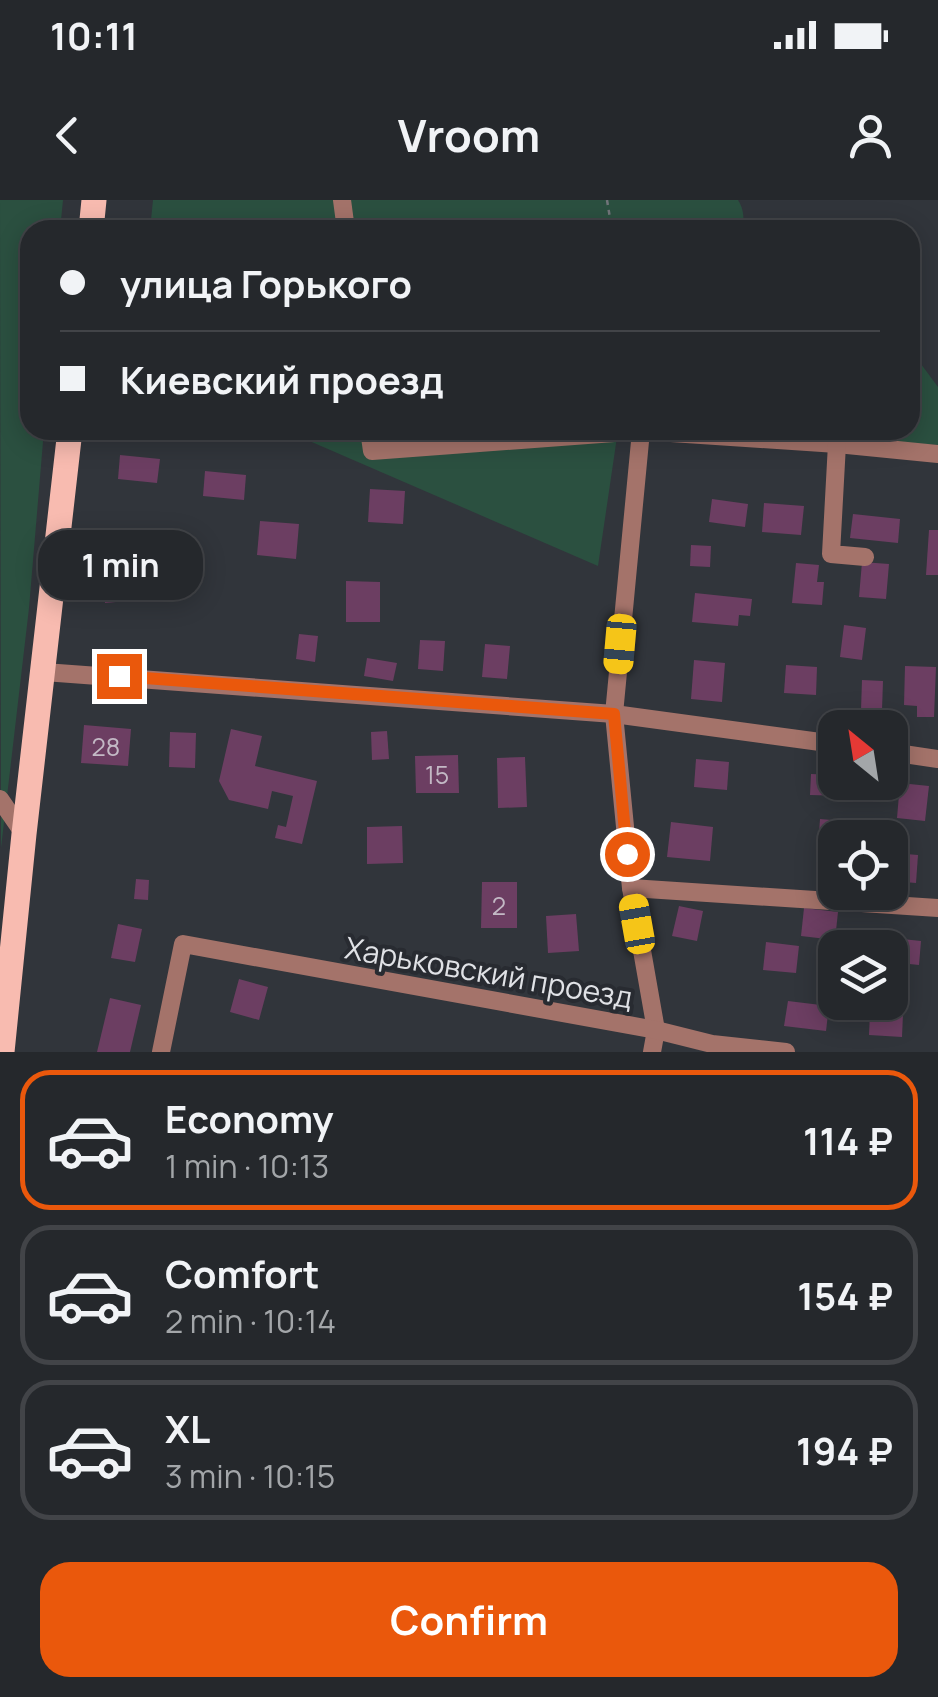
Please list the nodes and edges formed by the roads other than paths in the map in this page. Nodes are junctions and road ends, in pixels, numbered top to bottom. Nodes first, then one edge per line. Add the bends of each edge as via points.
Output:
1 (69, 440) edge
2 (370, 440) edge
3 (521, 440) edge
4 (639, 440) edge
5 (771, 440) edge
6 (837, 444) junction
7 (938, 454) edge
8 (865, 556) dead end
9 (44, 672) junction
10 (614, 714) junction
11 (818, 742) edge
12 (908, 754) edge
13 (938, 758) edge
14 (0, 799) edge
15 (24, 834) junction
16 (630, 888) junction
17 (938, 908) edge
18 (656, 1030) junction
19 (2, 1052) edge
20 (161, 1052) edge
21 (652, 1052) edge
22 (786, 1052) edge

1 - 9 main road
2 - 3 street via 372,450
4 - 10 street
5 - 6 street
6 - 7 street
6 - 8 street via 831,554
9 - 10 street
9 - 15 main road
10 - 11 street
10 - 16 street
12 - 13 street
14 - 15 street
15 - 19 main road
16 - 17 street
16 - 18 street
18 - 20 street, Харьковский проезд via 183,944
18 - 21 street
18 - 22 street, Харьковский проезд

